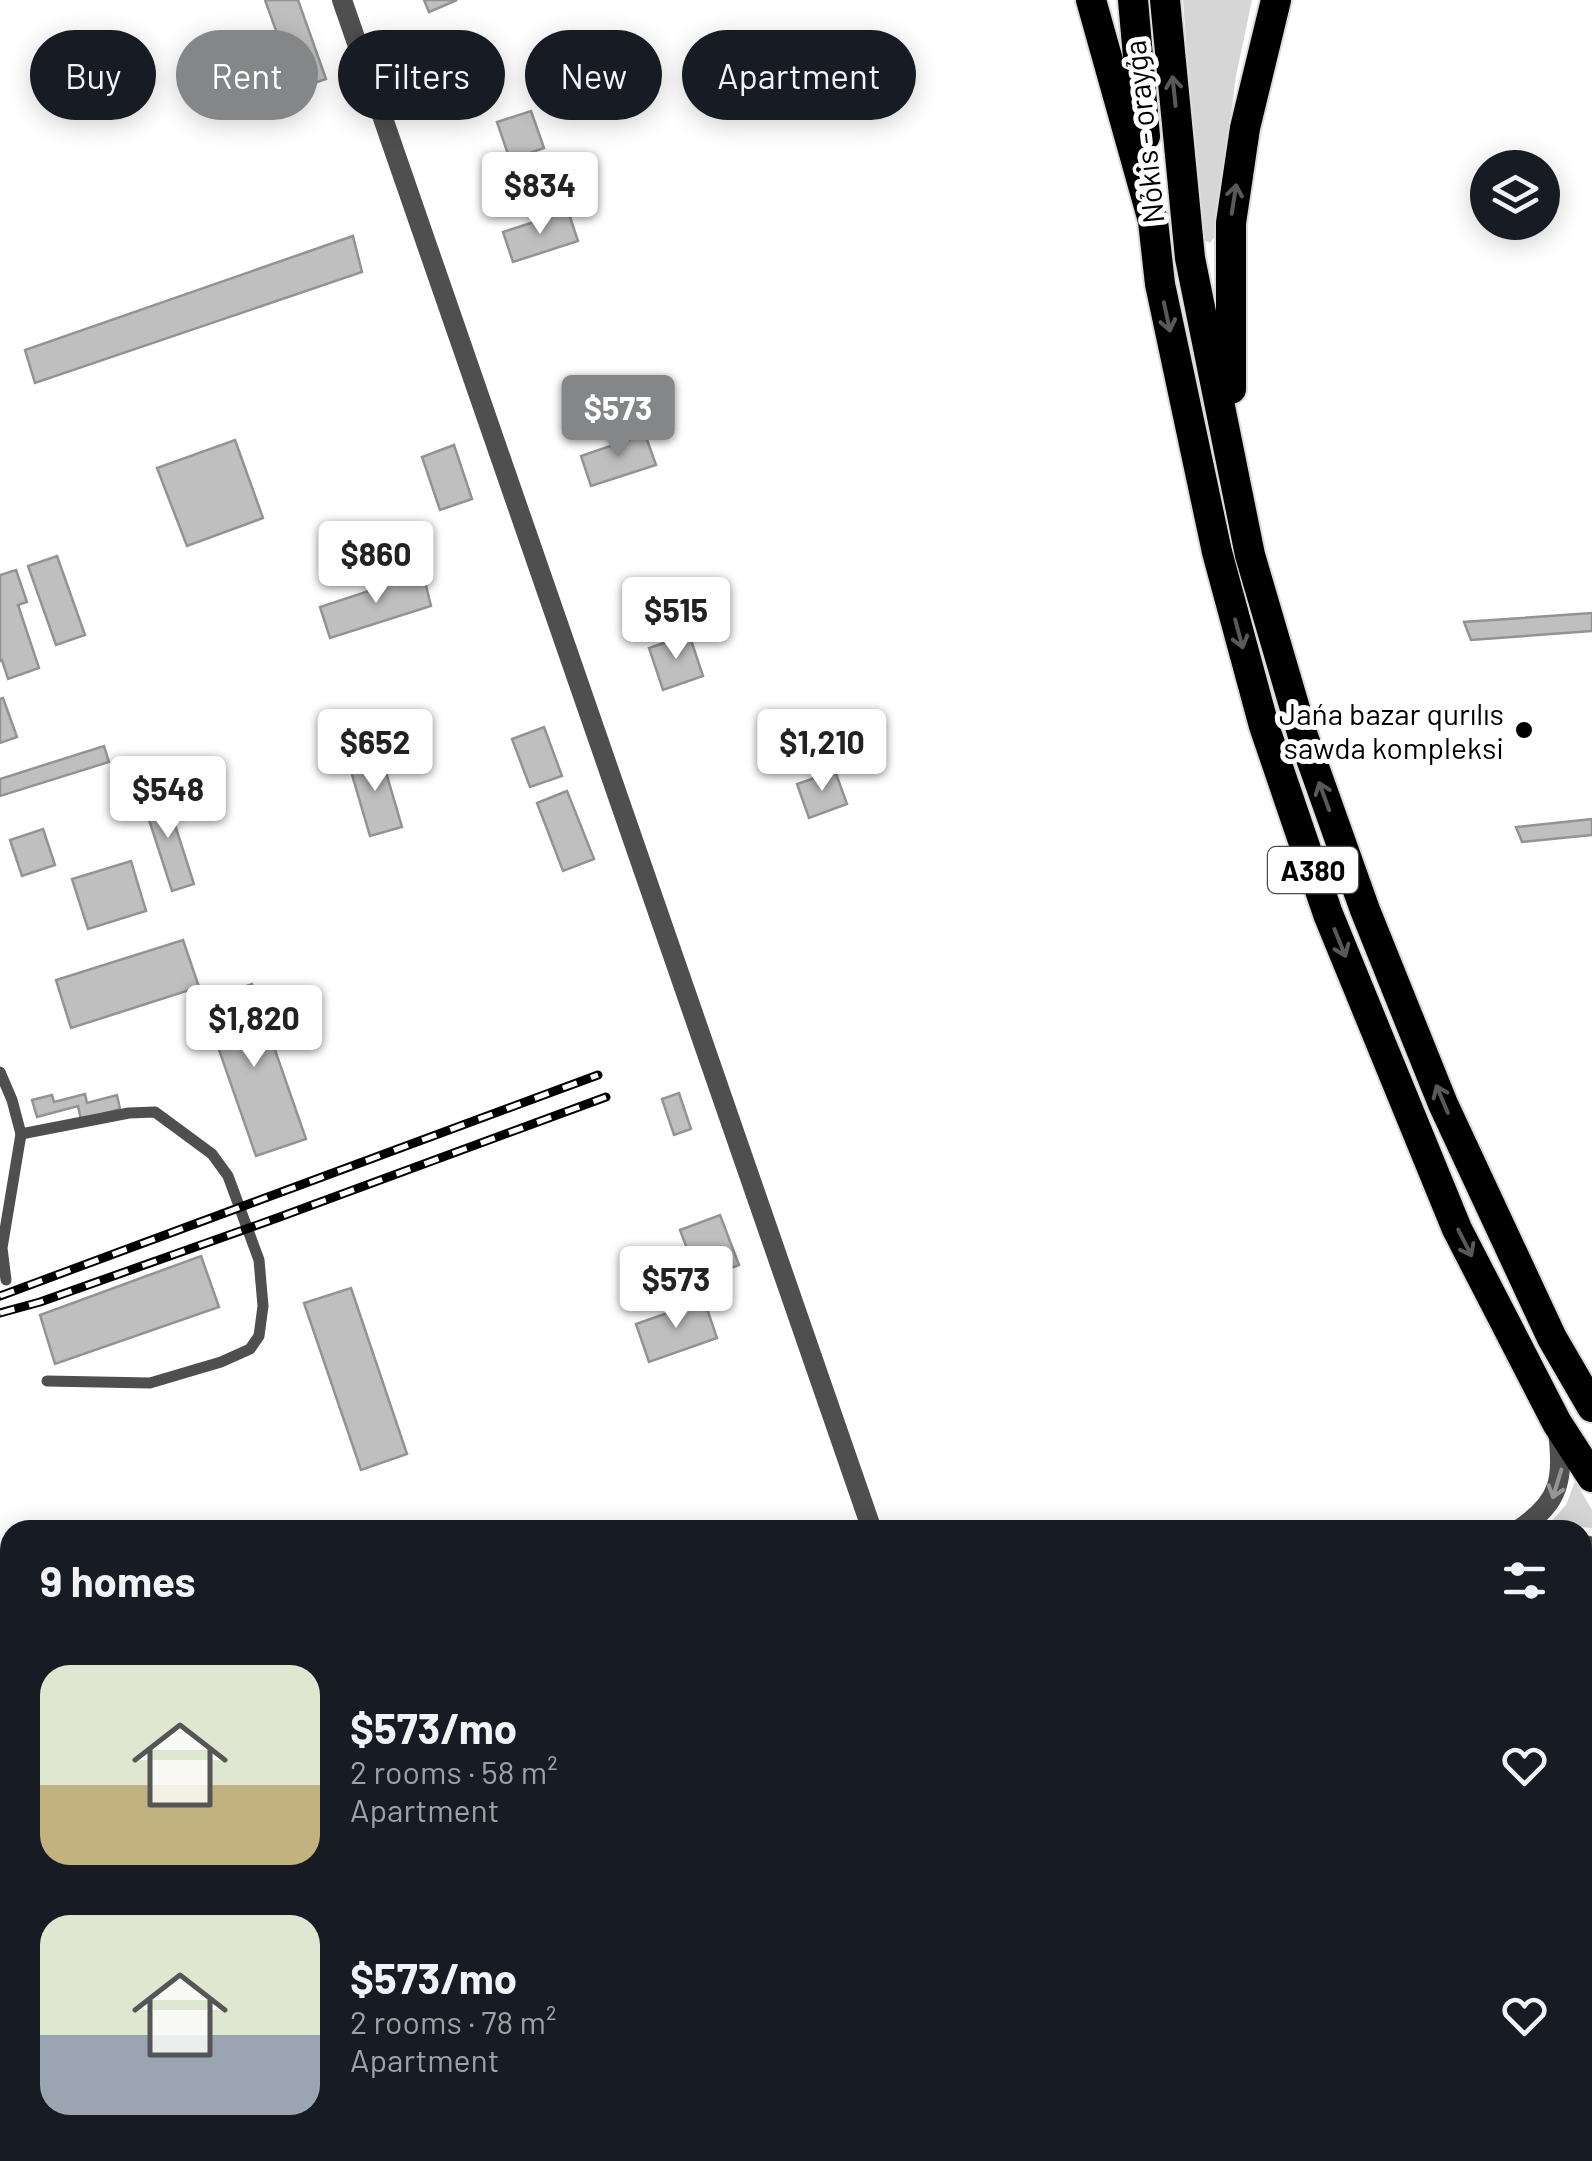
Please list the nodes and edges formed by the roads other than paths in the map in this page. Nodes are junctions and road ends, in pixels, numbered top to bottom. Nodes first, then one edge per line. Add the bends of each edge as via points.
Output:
1 (342, 0) edge
2 (1092, 0) edge
3 (1133, 0) edge
4 (1165, 0) edge
5 (1276, 0) edge
6 (1153, 220) junction
7 (1233, 472) junction
8 (0, 1072) edge
9 (21, 1134) junction
10 (1519, 1270) junction
11 (6, 1280) dead end
12 (1487, 1286) junction
13 (47, 1381) dead end
14 (1592, 1407) edge
15 (1557, 1423) junction
16 (1592, 1478) edge
17 (869, 1520) edge
18 (1533, 1520) edge

1 - 17 street
2 - 6 highway
3 - 6 highway, A380
7 -> 4 highway, Nókis - orayǵa / A380 via 1190,258
7 -> 5 highway via 1231,224 1245,128
6 -> 12 highway, A380 via 1160,284 1217,552 1264,726 1328,914
10 -> 7 highway, A380 via 1443,1104 1352,876 1303,736 1250,556
8 - 9 lane
9 - 11 lane via 2,1248
9 - 13 lane via 155,1112 212,1154 228,1176 259,1260 263,1306 250,1349 150,1383
10 - 12 highway
10 - 14 highway, A380
12 - 15 highway, A380
15 - 16 highway, A380
15 -> 18 street via 1562,1469 1553,1500

